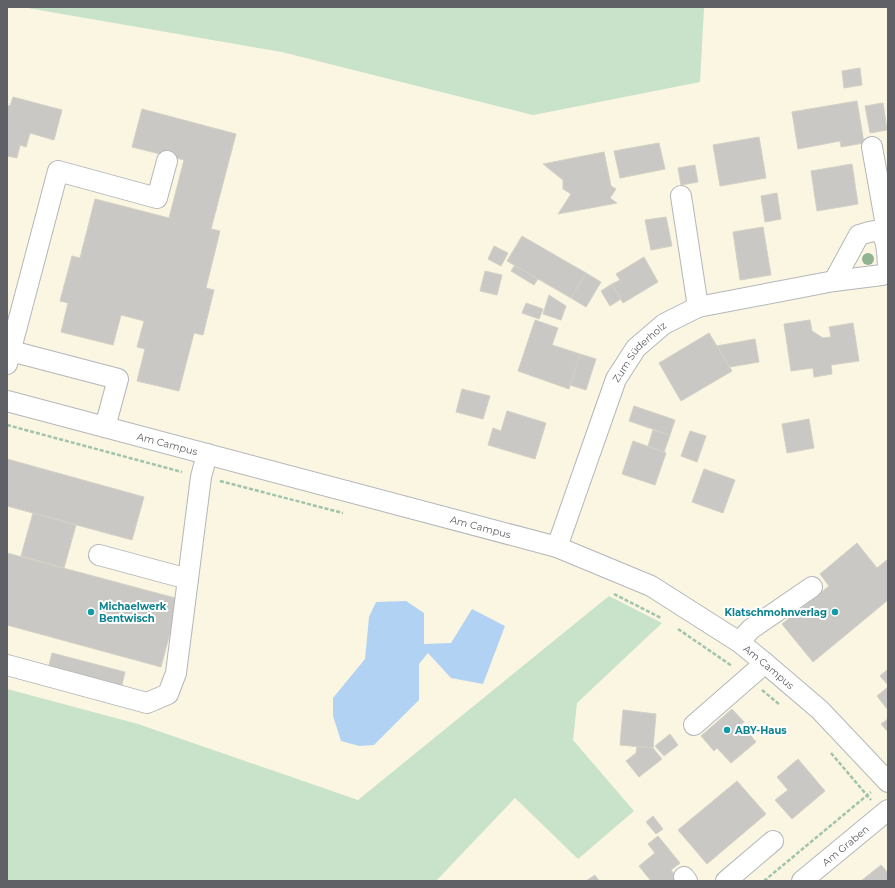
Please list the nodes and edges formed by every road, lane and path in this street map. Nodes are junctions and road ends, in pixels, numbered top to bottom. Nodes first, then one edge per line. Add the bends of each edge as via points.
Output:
1 (872, 147) dead end
2 (167, 161) dead end
3 (681, 196) dead end
4 (882, 234) junction
5 (888, 265) edge
6 (888, 269) edge
7 (834, 281) junction
8 (698, 307) junction
9 (9, 358) edge
10 (7, 401) edge
11 (7, 425) edge
12 (105, 427) junction
13 (206, 454) junction
14 (201, 476) junction
15 (345, 513) dead end
16 (557, 547) junction
17 (99, 554) dead end
18 (188, 579) junction
19 (812, 587) dead end
20 (607, 591) dead end
21 (664, 619) dead end
22 (677, 628) dead end
23 (739, 642) junction
24 (765, 663) junction
25 (7, 665) edge
26 (747, 678) junction
27 (782, 706) dead end
28 (694, 725) dead end
29 (826, 747) dead end
30 (887, 781) edge
31 (867, 796) junction
32 (885, 812) edge
33 (773, 841) dead end
34 (815, 877) edge
35 (726, 881) edge
36 (764, 881) edge

1 - 4 street via 885,220
2 - 9 street via 157,198 58,171
3 - 8 street
4 - 5 street
4 - 7 street via 876,231 859,235
6 - 7 street, Zum Süderholz via 887,273
7 - 8 street, Zum Süderholz
8 - 16 street, Zum Süderholz via 664,324 636,348 616,379
9 - 12 street via 118,379
10 - 12 street, Am Campus
11 - 14 path
12 - 13 street, Am Campus
13 - 14 street
13 - 16 street, Am Campus
14 - 15 path
14 - 18 street
16 - 23 street, Am Campus via 651,586
17 - 18 street
18 - 25 street via 176,673 168,694 148,703
19 - 23 street via 751,629
20 - 21 path
22 - 26 path
23 - 24 street, Am Campus
24 - 26 street
24 - 30 street, Am Campus via 820,710
26 - 27 path
26 - 28 street
29 - 31 path
30 - 31 path
31 - 32 path
31 - 36 path
32 - 34 street, Am Graben
33 - 35 street

